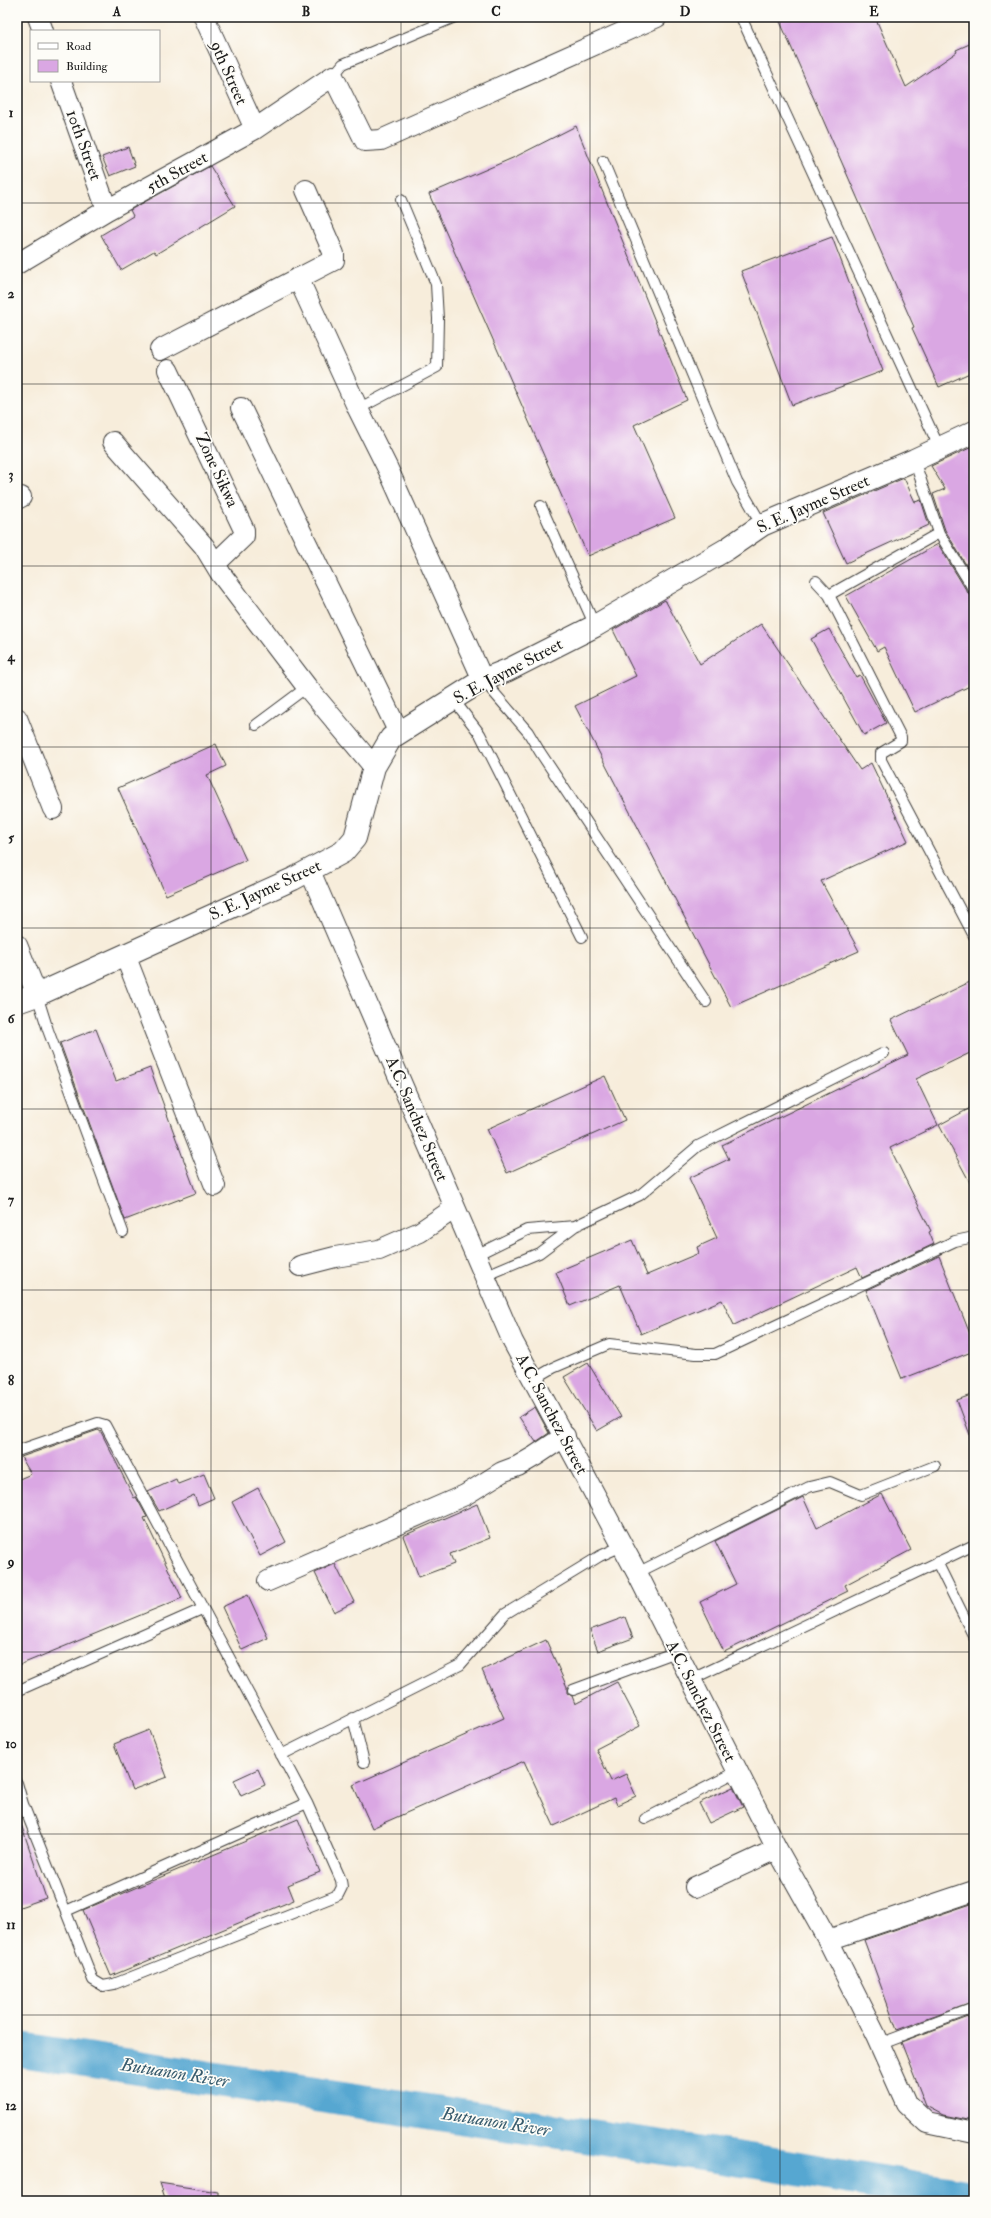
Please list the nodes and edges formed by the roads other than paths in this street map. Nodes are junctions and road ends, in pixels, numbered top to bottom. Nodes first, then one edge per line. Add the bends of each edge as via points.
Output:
1 (38, 17) edge
2 (204, 17) edge
3 (455, 17) edge
4 (657, 17) edge
5 (741, 17) edge
6 (43, 30) edge
7 (334, 76) junction
8 (61, 82) edge
9 (255, 129) junction
10 (603, 161) dead end
11 (306, 190) dead end
12 (402, 200) dead end
13 (107, 210) junction
14 (17, 264) edge
15 (298, 278) junction
16 (160, 350) dead end
17 (168, 370) dead end
18 (241, 408) dead end
19 (358, 409) junction
20 (974, 432) edge
21 (112, 442) dead end
22 (939, 447) junction
23 (914, 460) junction
24 (541, 506) dead end
25 (762, 524) junction
26 (939, 533) junction
27 (215, 564) junction
28 (816, 580) dead end
29 (974, 590) edge
30 (829, 594) junction
31 (595, 626) junction
32 (483, 680) junction
33 (307, 687) junction
34 (453, 699) junction
35 (17, 718) edge
36 (256, 725) dead end
37 (399, 733) junction
38 (374, 767) junction
39 (53, 809) dead end
40 (310, 871) junction
41 (974, 936) edge
42 (582, 937) dead end
43 (17, 945) edge
44 (125, 955) junction
45 (37, 995) junction
46 (17, 1002) edge
47 (706, 1002) dead end
48 (884, 1053) dead end
49 (215, 1186) dead end
50 (456, 1208) junction
51 (575, 1226) junction
52 (123, 1232) dead end
53 (974, 1237) edge
54 (476, 1255) junction
55 (300, 1266) dead end
56 (484, 1276) junction
57 (534, 1379) junction
58 (565, 1436) junction
59 (17, 1451) edge
60 (935, 1466) dead end
61 (974, 1545) edge
62 (622, 1546) junction
63 (937, 1562) junction
64 (637, 1573) junction
65 (268, 1581) dead end
66 (202, 1609) junction
67 (974, 1637) edge
68 (676, 1652) junction
69 (692, 1679) junction
70 (573, 1690) dead end
71 (17, 1691) edge
72 (353, 1718) junction
73 (281, 1755) junction
74 (364, 1762) dead end
75 (738, 1771) junction
76 (17, 1783) edge
77 (307, 1803) junction
78 (645, 1819) dead end
79 (777, 1849) junction
80 (695, 1886) dead end
81 (974, 1891) edge
82 (66, 1911) junction
83 (828, 1940) junction
84 (974, 2008) edge
85 (879, 2044) junction
86 (974, 2133) edge

1 - 6 street
2 - 9 street, 9th Street
3 - 7 lane via 344,64
4 - 7 street via 381,140 365,141
5 - 22 lane
7 - 9 street, 5th Street
8 - 13 street, 10th Street
9 - 13 street, 5th Street
10 - 25 lane via 737,482
11 - 15 street via 335,256 334,260
12 - 19 lane via 436,284 437,367
13 - 14 street, 5th Street
15 - 16 street
15 - 19 street
17 - 27 street, Zone Sikwa via 244,530 244,536
18 - 37 street
19 - 32 street via 388,468
20 - 22 street, S. E. Jayme Street
21 - 27 street via 204,546
22 - 23 street, S. E. Jayme Street
23 - 25 street, S. E. Jayme Street
23 - 26 lane
24 - 31 lane
25 - 31 street, S. E. Jayme Street via 727,549
26 - 29 lane
26 - 30 lane
27 - 33 street
28 - 30 lane
30 - 41 lane via 901,737 901,741 881,753 881,760
31 - 32 street, S. E. Jayme Street
32 - 34 street, S. E. Jayme Street
32 - 47 lane via 528,732
33 - 36 lane
33 - 38 street
34 - 37 street, S. E. Jayme Street
34 - 42 lane via 480,734
35 - 39 street
37 - 38 street, S. E. Jayme Street via 391,738
38 - 40 street, S. E. Jayme Street via 355,838 343,852
40 - 44 street, S. E. Jayme Street
40 - 50 street, A.C. Sanchez Street
43 - 45 street
44 - 45 street, S. E. Jayme Street
44 - 49 street
45 - 46 street, S. E. Jayme Street
45 - 52 lane
48 - 51 lane via 698,1146 640,1195
50 - 54 street, A.C. Sanchez Street
50 - 55 street via 420,1232 379,1250
51 - 54 lane via 527,1230
51 - 56 lane via 539,1253
53 - 57 lane via 955,1241 715,1354 609,1344
54 - 56 street, A.C. Sanchez Street
56 - 57 street, A.C. Sanchez Street via 513,1342
57 - 58 street, A.C. Sanchez Street
58 - 62 street, A.C. Sanchez Street
58 - 65 street via 465,1495
59 - 66 lane via 98,1423 105,1425
60 - 64 lane via 861,1495 830,1482 809,1488
61 - 63 lane
62 - 64 street, A.C. Sanchez Street
62 - 72 lane via 600,1556 505,1614 460,1665
63 - 67 lane
63 - 69 lane
64 - 68 street, A.C. Sanchez Street
66 - 71 lane
66 - 73 lane
68 - 69 street, A.C. Sanchez Street
68 - 70 lane
69 - 75 street, A.C. Sanchez Street
72 - 73 lane
72 - 74 lane
73 - 77 lane
75 - 78 lane
75 - 79 street, A.C. Sanchez Street
76 - 82 lane
77 - 82 lane
77 - 82 lane via 341,1880 342,1888 338,1895 114,1984 103,1986 93,1980
79 - 80 street
79 - 83 street, A.C. Sanchez Street
81 - 83 street
83 - 85 street, A.C. Sanchez Street
84 - 85 lane
85 - 86 street, A.C. Sanchez Street via 906,2103 927,2123

